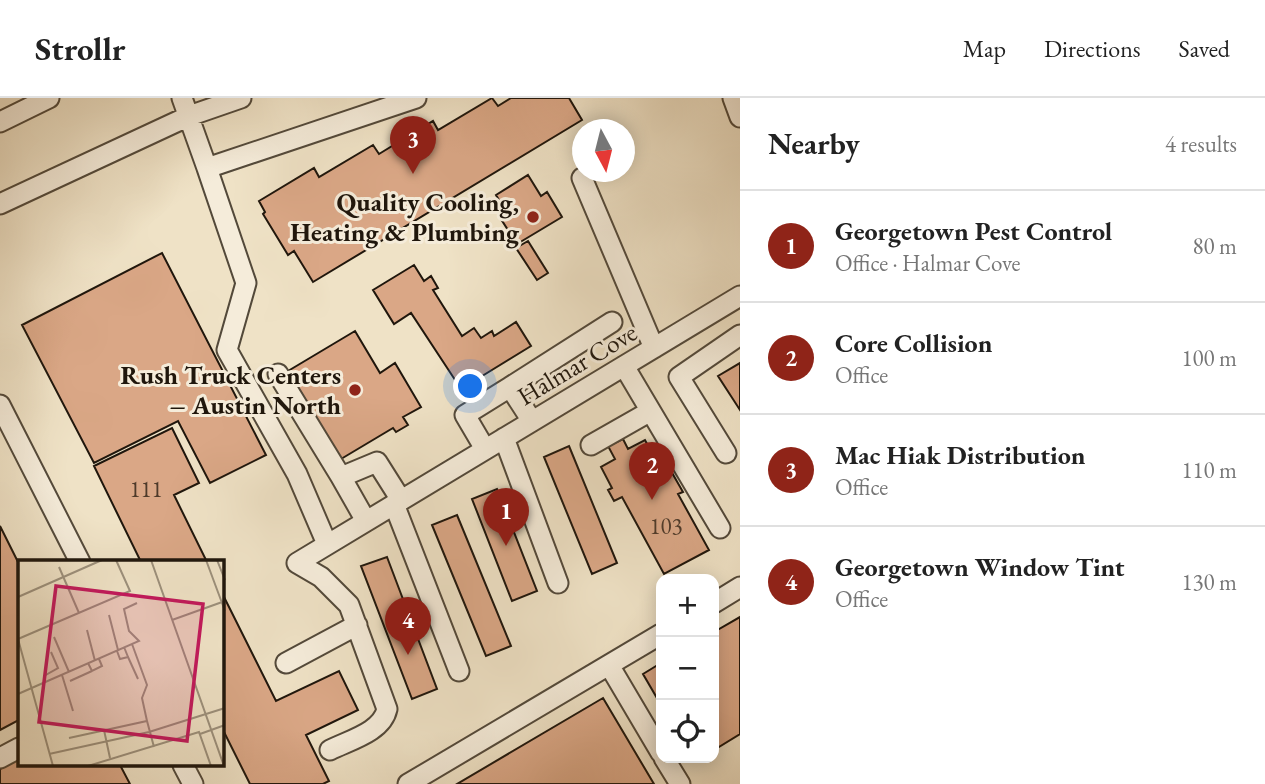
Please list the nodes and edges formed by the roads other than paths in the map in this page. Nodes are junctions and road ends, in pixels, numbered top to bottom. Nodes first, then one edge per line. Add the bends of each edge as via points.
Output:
1 (49, 98) edge
2 (241, 98) edge
3 (416, 98) edge
4 (733, 98) edge
5 (185, 107) edge
6 (740, 117) edge
7 (0, 122) edge
8 (207, 168) junction
9 (584, 182) edge
10 (0, 204) edge
11 (739, 299) edge
12 (612, 322) dead end
13 (740, 335) edge
14 (654, 348) junction
15 (624, 366) junction
16 (278, 374) dead end
17 (510, 387) junction
18 (0, 405) edge
19 (649, 412) junction
20 (532, 421) junction
21 (504, 438) junction
22 (591, 445) dead end
23 (485, 449) junction
24 (726, 453) dead end
25 (341, 477) junction
26 (397, 502) junction
27 (366, 521) junction
28 (720, 528) dead end
29 (327, 544) junction
30 (79, 560) edge
31 (558, 583) dead end
32 (740, 587) edge
33 (719, 600) edge
34 (357, 625) junction
35 (656, 637) edge
36 (286, 663) dead end
37 (608, 665) junction
38 (459, 671) dead end
39 (656, 744) edge
40 (18, 749) edge
41 (330, 750) dead end
42 (0, 758) edge
43 (667, 763) edge
44 (184, 766) edge
45 (193, 784) edge
46 (408, 784) edge
47 (680, 784) edge

1 - 7 street
2 - 5 street
3 - 8 street
4 - 6 street
5 - 8 street
5 - 10 street
8 - 29 street via 246,284 227,350 297,474
9 - 14 street
11 - 14 street, Halmar Cove
12 - 17 street
13 - 24 street via 679,377
14 - 15 street, Halmar Cove
15 - 19 street
15 - 20 street, Halmar Cove
16 - 25 street
17 - 20 street
17 - 23 street via 466,415
18 - 30 street
19 - 22 street
19 - 28 street
20 - 21 street, Halmar Cove
21 - 23 street, Halmar Cove
21 - 31 street
23 - 26 street, Halmar Cove
25 - 26 street via 377,463
25 - 27 street
26 - 27 street, Halmar Cove
26 - 38 street
27 - 29 street, Halmar Cove
29 - 34 street, Halmar Cove via 297,563 321,577 349,605
32 - 33 street
34 - 36 street
34 - 41 street via 387,709 385,720
35 - 37 street
37 - 39 street
37 - 46 street
40 - 42 street
43 - 47 street
44 - 45 street

